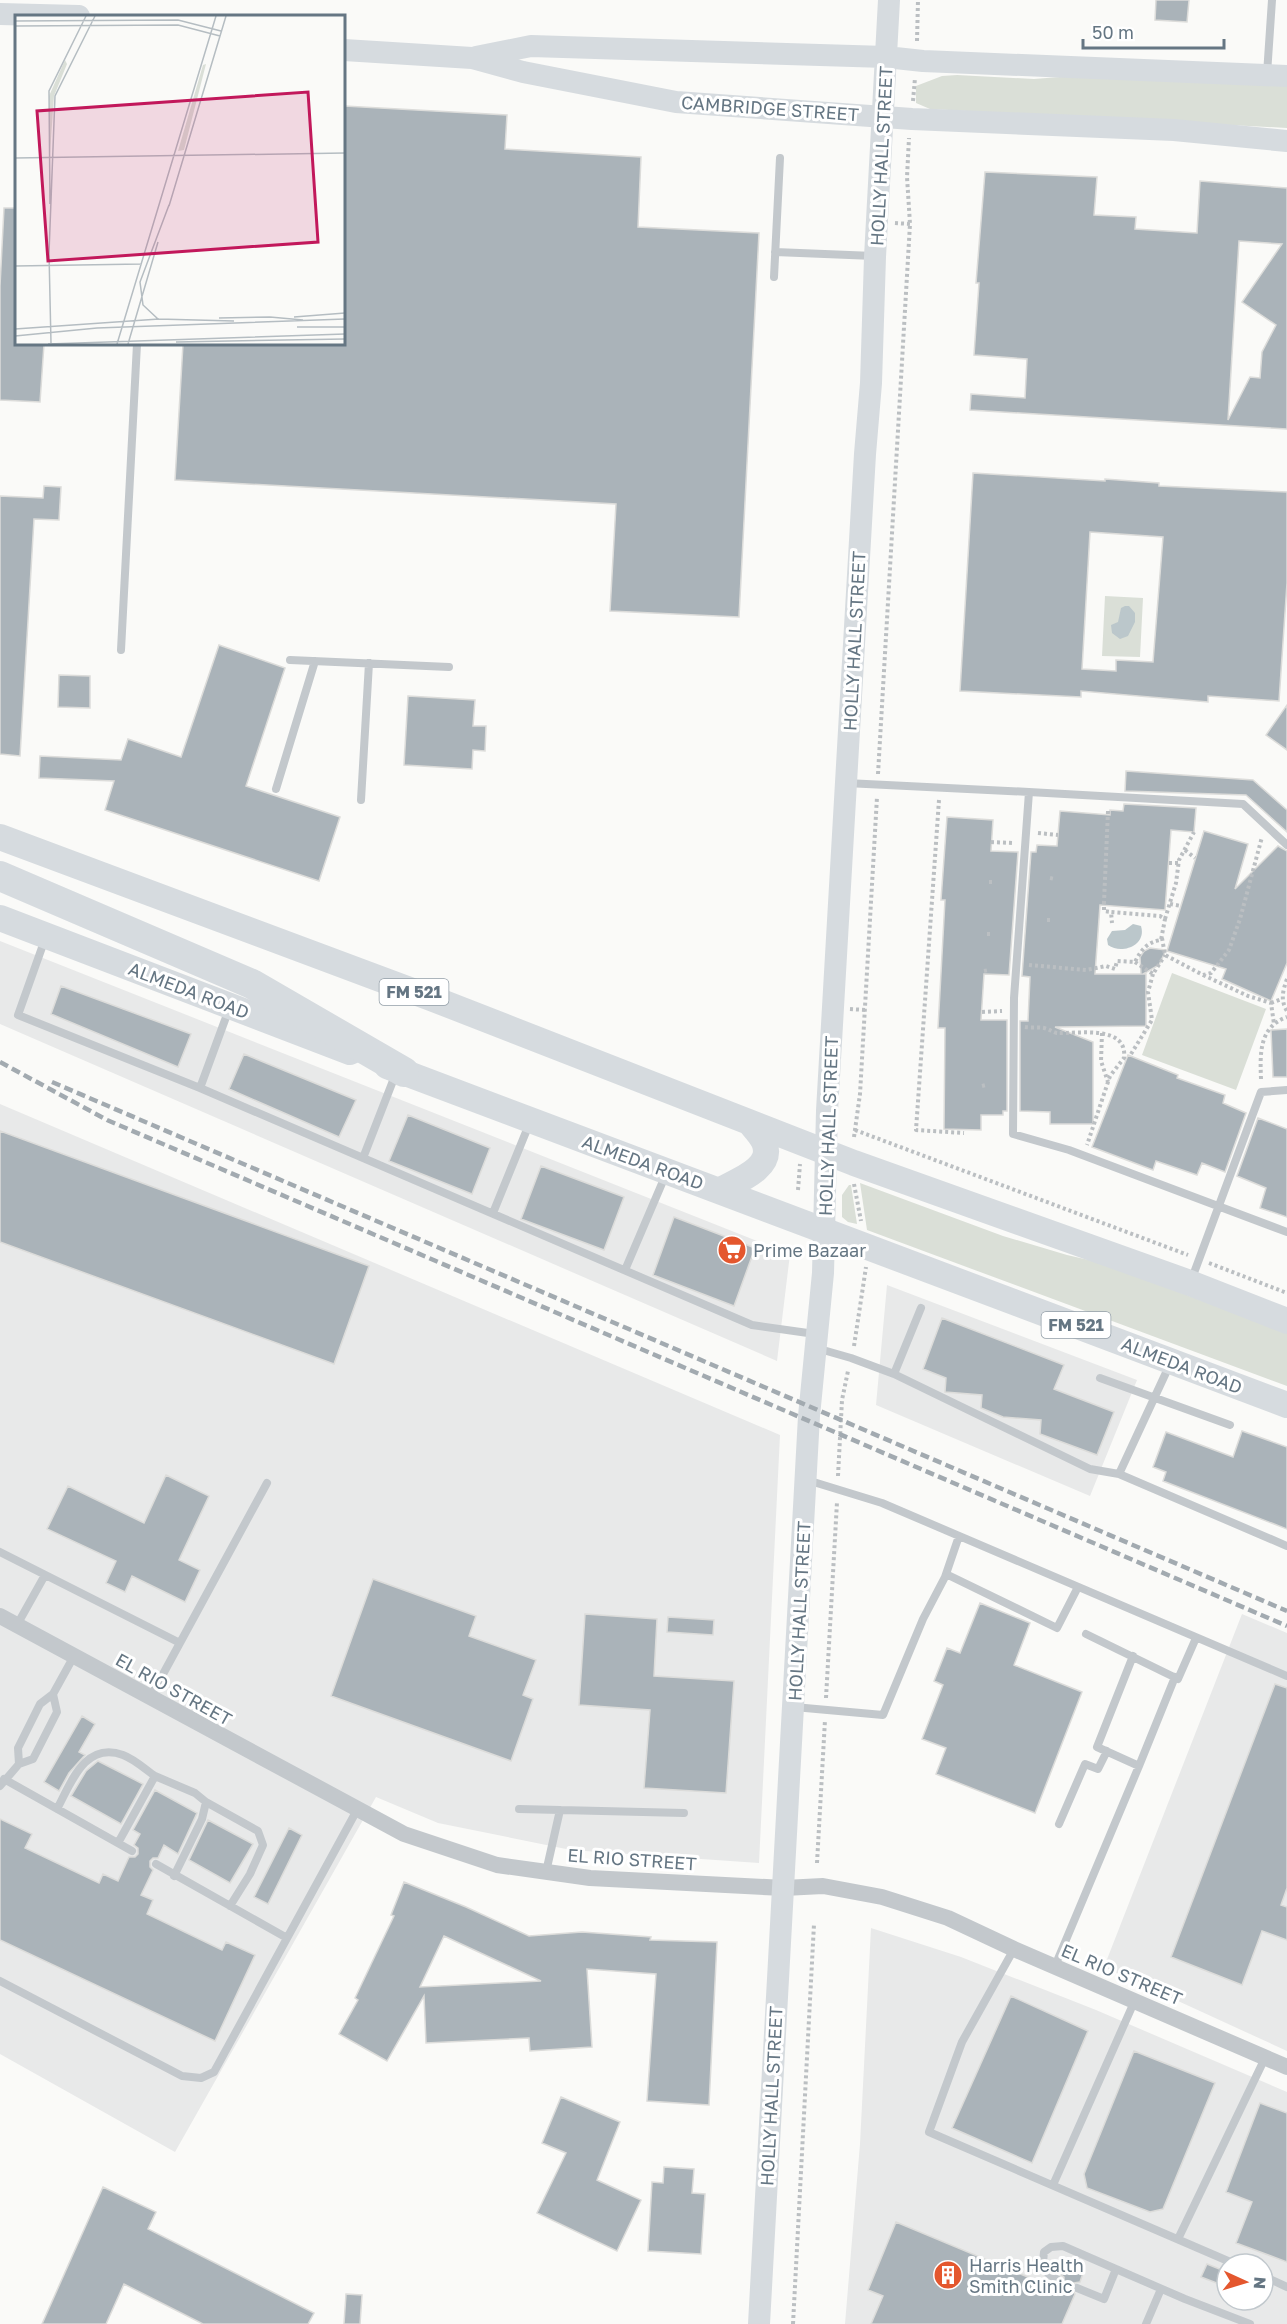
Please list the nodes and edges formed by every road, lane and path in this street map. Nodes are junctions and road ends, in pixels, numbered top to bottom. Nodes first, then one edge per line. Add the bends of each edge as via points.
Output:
1 (890, 0) edge
2 (918, 0) edge
3 (1272, 0) edge
4 (0, 14) edge
5 (40, 15) edge
6 (345, 50) edge
7 (886, 57) junction
8 (472, 58) junction
9 (916, 60) junction
10 (1277, 76) edge
11 (882, 116) junction
12 (912, 119) junction
13 (1287, 141) edge
14 (780, 158) dead end
15 (775, 252) junction
16 (875, 256) junction
17 (774, 277) dead end
18 (137, 345) edge
19 (120, 650) dead end
20 (290, 660) dead end
21 (315, 661) junction
22 (369, 663) junction
23 (449, 667) dead end
24 (846, 783) junction
25 (877, 784) junction
26 (940, 788) junction
27 (276, 789) dead end
28 (1029, 792) junction
29 (361, 800) dead end
30 (1108, 811) dead end
31 (1265, 824) junction
32 (1026, 831) junction
33 (1194, 832) dead end
34 (1058, 835) dead end
35 (0, 837) edge
36 (992, 842) dead end
37 (1025, 844) junction
38 (1287, 845) edge
39 (1185, 850) junction
40 (1196, 858) dead end
41 (1169, 863) dead end
42 (1178, 863) junction
43 (0, 876) edge
44 (989, 882) dead end
45 (995, 882) dead end
46 (1170, 904) junction
47 (1181, 906) dead end
48 (1111, 912) junction
49 (0, 918) edge
50 (1165, 919) junction
51 (1112, 923) dead end
52 (46, 935) junction
53 (1162, 938) junction
54 (1165, 955) junction
55 (1135, 962) junction
56 (1017, 964) junction
57 (1153, 974) junction
58 (1203, 975) junction
59 (1287, 979) edge
60 (1282, 999) junction
61 (1271, 1004) junction
62 (231, 1006) junction
63 (1015, 1010) junction
64 (982, 1011) dead end
65 (1287, 1011) edge
66 (1287, 1017) edge
67 (1274, 1024) junction
68 (1015, 1027) junction
69 (1102, 1033) junction
70 (1131, 1054) dead end
71 (400, 1071) junction
72 (1108, 1085) junction
73 (200, 1088) junction
74 (1114, 1090) dead end
75 (1287, 1090) edge
76 (1261, 1092) junction
77 (531, 1120) junction
78 (750, 1123) junction
79 (855, 1130) junction
80 (963, 1133) dead end
81 (854, 1137) dead end
82 (826, 1152) junction
83 (1084, 1155) junction
84 (363, 1158) junction
85 (800, 1161) dead end
86 (667, 1171) junction
87 (854, 1183) dead end
88 (720, 1190) junction
89 (798, 1190) dead end
90 (1220, 1205) junction
91 (493, 1213) junction
92 (862, 1227) dead end
93 (824, 1230) junction
94 (1287, 1232) edge
95 (866, 1266) dead end
96 (625, 1270) junction
97 (1195, 1271) junction
98 (1287, 1293) edge
99 (921, 1308) dead end
100 (1287, 1321) edge
101 (817, 1341) junction
102 (851, 1358) junction
103 (1171, 1361) junction
104 (894, 1374) junction
105 (1100, 1378) dead end
106 (1155, 1397) junction
107 (1287, 1405) edge
108 (1230, 1425) dead end
109 (1119, 1474) junction
110 (807, 1480) junction
111 (267, 1483) dead end
112 (837, 1489) junction
113 (959, 1536) junction
114 (1287, 1546) edge
115 (0, 1552) edge
116 (946, 1574) junction
117 (45, 1575) junction
118 (1078, 1587) junction
119 (0, 1616) edge
120 (17, 1625) junction
121 (1086, 1634) dead end
122 (1196, 1638) junction
123 (180, 1643) junction
124 (74, 1656) junction
125 (1133, 1656) junction
126 (1287, 1676) edge
127 (1175, 1677) junction
128 (53, 1694) junction
129 (150, 1698) junction
130 (794, 1707) junction
131 (826, 1709) junction
132 (1107, 1751) junction
133 (19, 1764) junction
134 (1139, 1766) junction
135 (154, 1776) junction
136 (2, 1782) edge
137 (206, 1802) junction
138 (57, 1809) junction
139 (519, 1809) dead end
140 (357, 1810) junction
141 (560, 1810) junction
142 (684, 1813) dead end
143 (1059, 1824) dead end
144 (118, 1844) junction
145 (132, 1851) dead end
146 (817, 1863) dead end
147 (156, 1864) dead end
148 (546, 1872) junction
149 (174, 1876) junction
150 (784, 1888) junction
151 (230, 1906) junction
152 (814, 1924) dead end
153 (287, 1938) junction
154 (1014, 1949) junction
155 (1055, 1966) junction
156 (0, 1981) edge
157 (1135, 2000) junction
158 (1264, 2058) junction
159 (1287, 2067) edge
160 (1053, 2185) junction
161 (1178, 2239) junction
162 (1215, 2255) edge
163 (1116, 2269) junction
164 (1058, 2280) dead end
165 (1077, 2288) dead end
166 (1161, 2289) junction
167 (759, 2324) edge
168 (793, 2324) edge
169 (1146, 2324) edge
170 (1250, 2324) edge

1 - 7 street, HOLLY HALL STREET
2 - 9 path
3 - 10 lane via 1270,32
4 - 5 street
6 - 8 street, CAMBRIDGE STREET
7 - 8 street, CAMBRIDGE STREET via 531,46
7 - 9 street, CAMBRIDGE STREET
7 - 11 street, HOLLY HALL STREET
8 - 11 street, CAMBRIDGE STREET via 676,102
9 - 10 street, CAMBRIDGE STREET
9 - 12 path
11 - 12 street, CAMBRIDGE STREET
11 - 16 street, HOLLY HALL STREET
12 - 13 street, CAMBRIDGE STREET via 1174,130
12 - 25 path via 907,152 910,224
14 - 15 lane
15 - 16 lane
15 - 17 lane
16 - 24 street, HOLLY HALL STREET
18 - 19 lane
20 - 21 lane
21 - 22 lane
21 - 27 lane
22 - 23 lane
22 - 29 lane
24 - 25 lane
24 - 82 street, HOLLY HALL STREET
25 - 26 lane
25 - 79 path
26 - 28 lane
26 - 80 path via 916,1130
28 - 31 lane via 1243,804
28 - 32 lane
30 - 48 path via 1104,911
31 - 38 lane
31 - 58 path via 1229,950 1211,973
32 - 34 path
32 - 37 lane
33 - 39 path
35 - 78 main road, FM 521 via 431,998
36 - 37 path
37 - 56 lane
39 - 40 path
39 - 42 path
41 - 42 path
42 - 46 path
43 - 71 highway via 252,984
44 - 45 path
46 - 47 path
46 - 50 path
48 - 50 path
48 - 51 path
49 - 52 main road, ALMEDA ROAD / FM 521
50 - 53 path
52 - 62 main road, ALMEDA ROAD / FM 521
52 - 73 lane via 18,1015
53 - 54 path
53 - 55 path via 1139,952
54 - 57 path
54 - 58 path
55 - 56 path via 1117,962 1115,969 1107,966 1086,970
55 - 57 path
56 - 63 lane
57 - 70 path via 1148,992 1152,1020
58 - 61 path
59 - 60 path
60 - 61 path
60 - 65 path
61 - 67 path
62 - 71 main road, ALMEDA ROAD / FM 521
62 - 73 lane
63 - 64 path
63 - 68 lane
66 - 67 path
67 - 76 path via 1260,1047
68 - 69 path
68 - 83 lane via 1013,1134
69 - 72 path via 1101,1061
69 - 72 path via 1117,1040 1125,1054
71 - 77 main road, ALMEDA ROAD / FM 521
71 - 84 lane
72 - 74 path
72 - 83 path
73 - 84 lane
75 - 76 lane
76 - 90 lane
77 - 86 main road, ALMEDA ROAD / FM 521
77 - 91 lane
78 - 82 main road, FM 521
78 - 88 main road via 765,1143 766,1154 752,1173
79 - 81 path
79 - 97 path
82 - 93 street, HOLLY HALL STREET
82 - 97 main road, FM 521
83 - 90 lane
84 - 91 lane
85 - 89 path
86 - 88 main road, ALMEDA ROAD / FM 521
86 - 96 lane
87 - 92 path
88 - 93 main road, ALMEDA ROAD / FM 521
90 - 94 lane
90 - 97 lane
91 - 96 lane
93 - 101 street, HOLLY HALL STREET
93 - 103 main road, ALMEDA ROAD / FM 521
95 - 102 path
96 - 101 lane via 752,1325
97 - 98 path
97 - 100 main road, FM 521
99 - 104 lane
101 - 102 lane
101 - 110 street, HOLLY HALL STREET
102 - 104 lane
102 - 112 path via 842,1400
103 - 106 lane
103 - 107 main road, ALMEDA ROAD / FM 521
104 - 109 lane via 1090,1469
105 - 106 lane
106 - 108 lane
106 - 109 lane
109 - 114 lane
110 - 112 lane
110 - 130 street, HOLLY HALL STREET
111 - 123 lane
112 - 113 lane via 882,1503
112 - 131 path
113 - 116 lane
113 - 118 lane
115 - 117 lane
116 - 118 lane via 1057,1628
116 - 131 lane via 883,1714
117 - 120 lane
117 - 123 lane
118 - 122 lane
119 - 120 street, EL RIO STREET
120 - 124 street, EL RIO STREET
121 - 125 lane
122 - 126 lane
122 - 127 lane via 1178,1679
123 - 129 lane
124 - 128 lane
124 - 129 street, EL RIO STREET
125 - 127 lane
125 - 132 lane via 1097,1747
127 - 134 lane
128 - 133 lane via 40,1704 18,1748
128 - 133 lane via 57,1713 48,1733 33,1759
129 - 140 street, EL RIO STREET
130 - 131 lane
130 - 150 street, HOLLY HALL STREET
131 - 146 path
132 - 134 lane
132 - 143 lane via 1098,1769 1085,1764
133 - 136 lane
134 - 155 lane
135 - 137 lane via 195,1793
135 - 138 lane via 122,1755 103,1753 90,1757
135 - 144 lane
136 - 138 lane
137 - 149 lane via 202,1820
137 - 151 lane via 258,1831 263,1845
138 - 144 lane
139 - 141 lane
140 - 148 street, EL RIO STREET via 404,1834 486,1862
140 - 153 lane
141 - 142 lane
141 - 148 lane
144 - 145 lane
147 - 149 lane
148 - 150 street, EL RIO STREET via 590,1878
149 - 151 lane
150 - 154 street, EL RIO STREET via 823,1886 882,1897 948,1918
150 - 167 street, HOLLY HALL STREET
151 - 153 lane
152 - 168 path
153 - 156 lane via 214,2072 201,2078 182,2076
154 - 155 street, EL RIO STREET
154 - 160 lane via 962,2042 929,2132
155 - 157 street, EL RIO STREET
157 - 158 street, EL RIO STREET
157 - 160 lane
158 - 159 street, EL RIO STREET
158 - 161 lane
160 - 161 lane
161 - 162 lane
163 - 164 lane via 1063,2246 1051,2247 1044,2252 1042,2265 1045,2273
163 - 165 lane via 1104,2299
163 - 166 lane
166 - 169 lane
166 - 170 lane

